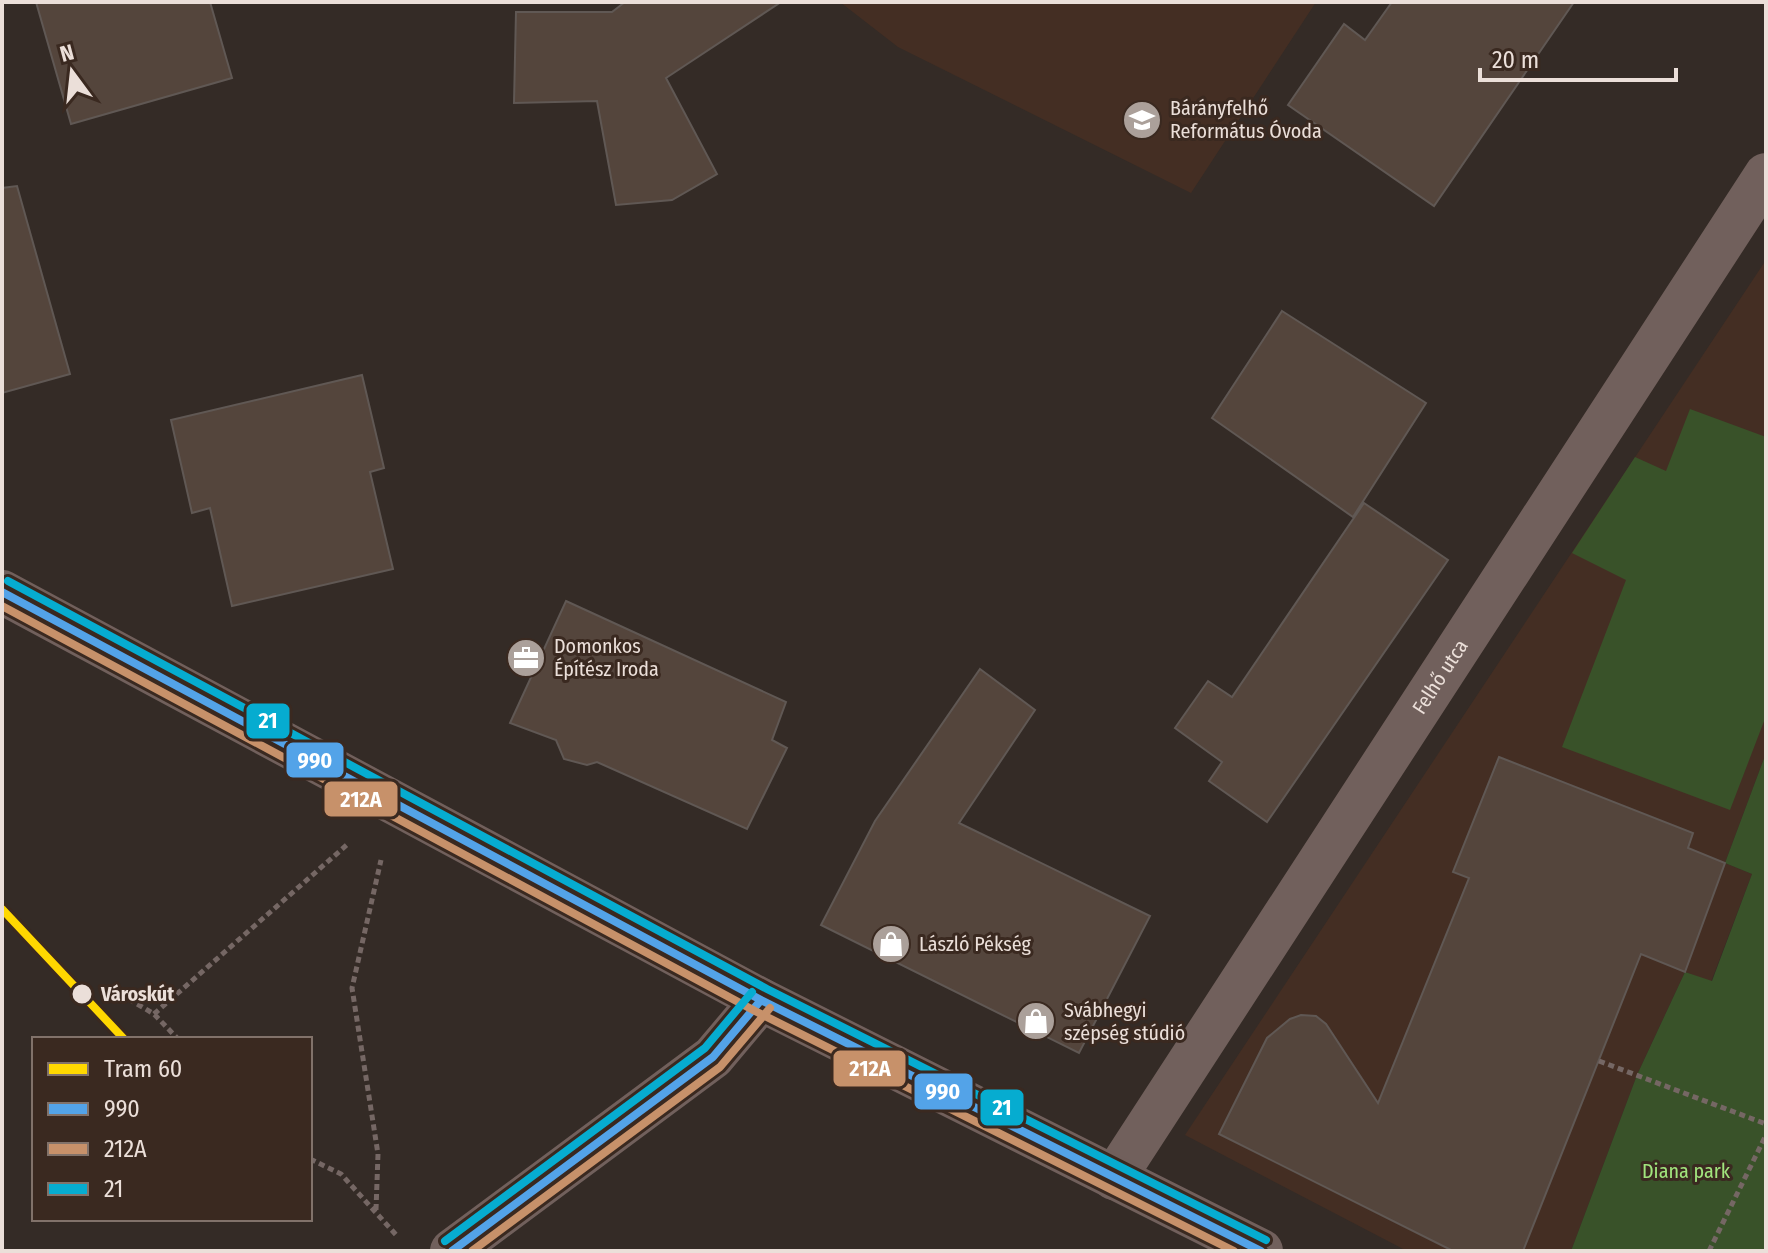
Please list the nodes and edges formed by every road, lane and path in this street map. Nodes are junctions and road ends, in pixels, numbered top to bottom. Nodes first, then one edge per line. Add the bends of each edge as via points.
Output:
1 (1766, 175) edge
2 (2, 592) edge
3 (395, 803) junction
4 (120, 994) dead end
5 (761, 1000) junction
6 (154, 1014) junction
7 (176, 1037) edge
8 (1599, 1061) dead end
9 (1766, 1124) edge
10 (1766, 1135) edge
11 (312, 1160) edge
12 (1114, 1178) junction
13 (376, 1210) junction
14 (401, 1241) dead end
15 (452, 1251) edge
16 (1261, 1251) edge
17 (1709, 1251) edge

1 - 12 street, Felhő utca
2 - 3 street
3 - 5 street
3 - 6 path
3 - 13 path via 352,988 378,1154
4 - 6 path
5 - 12 street
5 - 15 street via 713,1057
6 - 7 path
8 - 9 path
10 - 17 path
11 - 13 path via 341,1174
12 - 16 street
13 - 14 path

